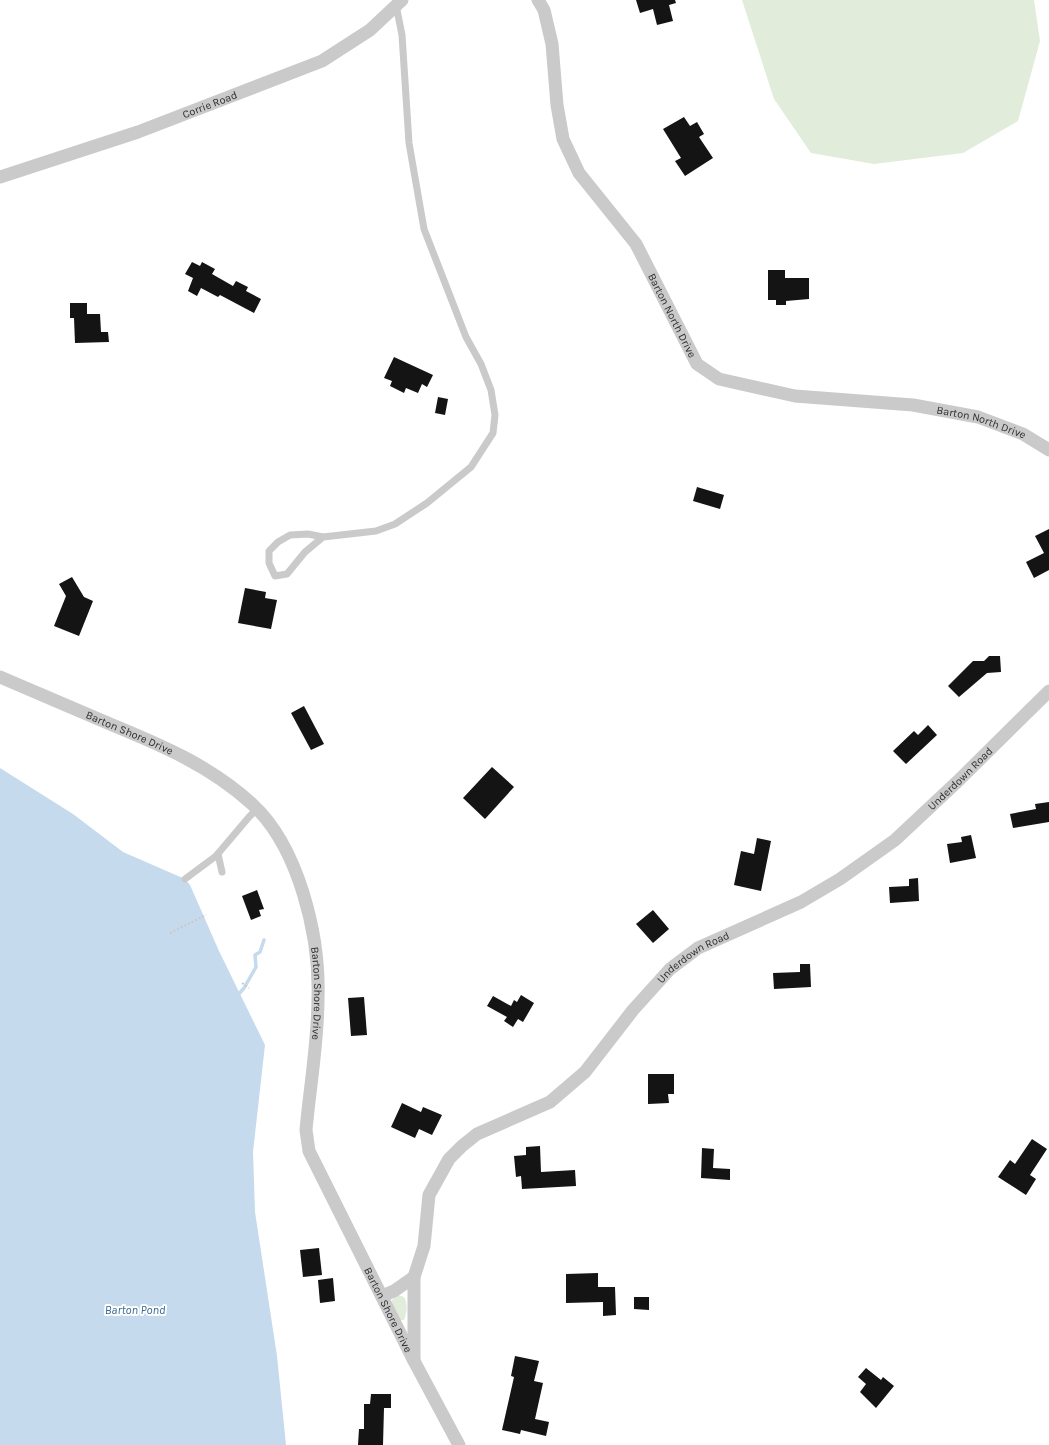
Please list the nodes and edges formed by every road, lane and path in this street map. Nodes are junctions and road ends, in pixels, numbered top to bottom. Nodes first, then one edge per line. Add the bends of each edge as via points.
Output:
1 (538, 0) edge
2 (399, 2) edge
3 (0, 177) edge
4 (1049, 450) edge
5 (323, 537) junction
6 (0, 677) edge
7 (1049, 691) edge
8 (257, 809) junction
9 (218, 854) junction
10 (222, 872) dead end
11 (185, 879) dead end
12 (206, 915) dead end
13 (170, 933) dead end
14 (242, 983) dead end
15 (249, 988) dead end
16 (414, 1277) junction
17 (382, 1296) junction
18 (414, 1361) junction
19 (460, 1445) edge

1 - 4 street, Barton North Drive via 544,10 552,44 557,105 563,139 579,173 636,244 697,364 719,379 795,396 913,405 978,417 1023,434
2 - 3 street, Corrie Road via 370,30 322,62 138,132
2 - 5 lane via 409,143 424,229 466,337 481,364 491,390 495,415 493,433 471,467 427,504 395,524 376,531
5 - 5 lane via 308,534 290,535 278,542 269,551 269,563 276,576 287,574 305,552
6 - 8 street, Barton Shore Drive via 169,748 218,776
7 - 16 street, Underdown Road via 895,840 840,879 801,902 698,948 670,969 633,1010 585,1072 550,1102 477,1134 462,1146 449,1159 428,1195 424,1246
8 - 9 lane
8 - 17 street, Barton Shore Drive via 274,830 294,867 308,905 316,951 318,998 306,1130 309,1151
9 - 10 lane
9 - 11 lane
12 - 13 path
14 - 15 path
16 - 17 street
16 - 18 street, Underdown Road
17 - 18 street, Barton Shore Drive
18 - 19 street, Barton Shore Drive

